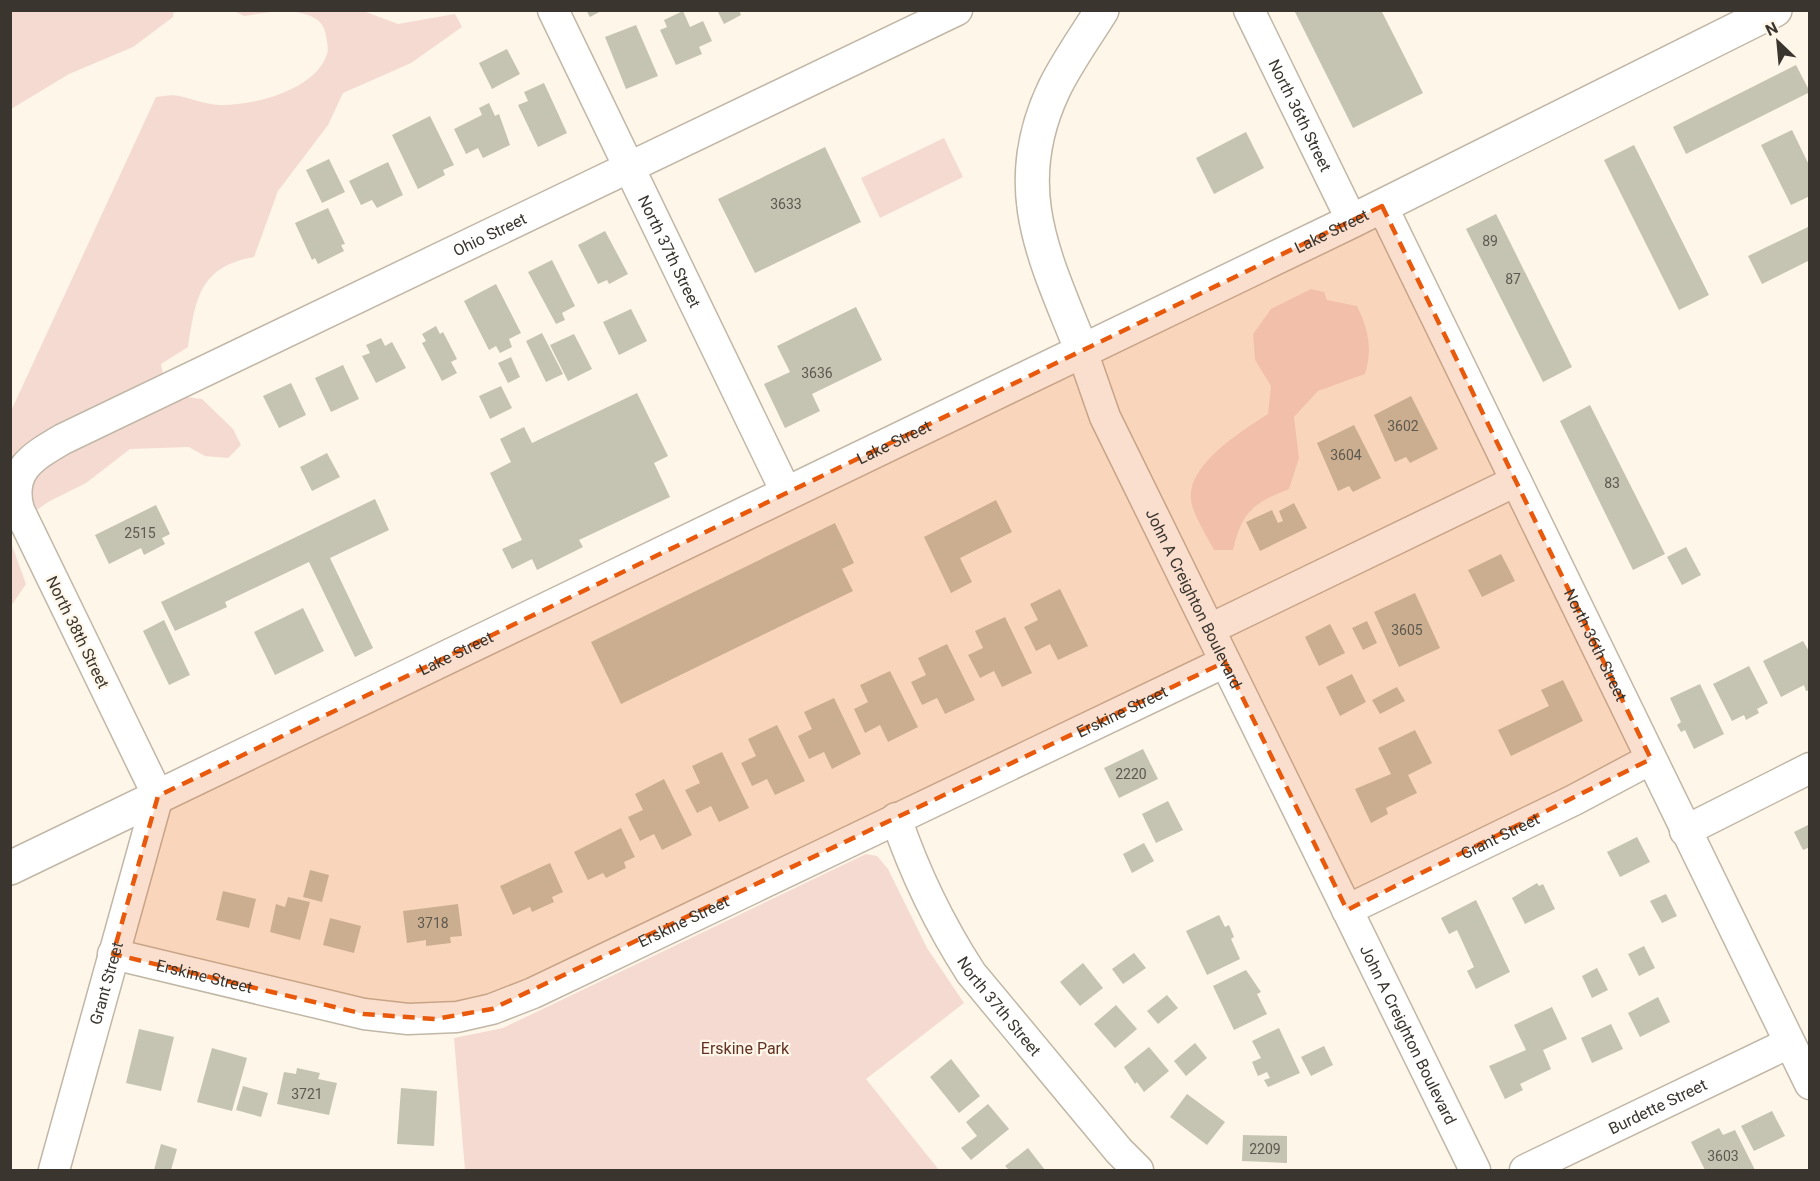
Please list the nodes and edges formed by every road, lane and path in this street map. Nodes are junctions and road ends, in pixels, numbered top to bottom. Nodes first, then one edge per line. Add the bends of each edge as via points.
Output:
1 (553, 10) edge
2 (957, 10) edge
3 (1102, 10) edge
4 (1249, 10) edge
5 (1775, 10) edge
6 (629, 168) junction
7 (1382, 206) junction
8 (1352, 221) junction
9 (1082, 351) junction
10 (25, 466) joint
11 (1516, 481) junction
12 (788, 494) junction
13 (1210, 629) junction
14 (1225, 662) junction
15 (1651, 759) junction
16 (1809, 768) edge
17 (158, 796) junction
18 (896, 818) junction
19 (1685, 831) junction
20 (10, 868) edge
21 (1347, 910) junction
22 (113, 954) junction
23 (1789, 1042) junction
24 (1809, 1084) edge
25 (54, 1170) edge
26 (1138, 1170) edge
27 (1475, 1170) edge
28 (1525, 1170) edge

1 - 6 street, North 37th Street
2 - 6 street, Ohio Street
3 - 9 main road, John A Creighton Boulevard via 1055,87 1042,119 1031,173 1039,239
4 - 8 street, North 36th Street
5 - 7 main road, Lake Street
6 - 10 street, Ohio Street via 63,440
6 - 12 street, North 37th Street
7 - 8 main road, Lake Street
7 - 11 street, North 36th Street
8 - 9 main road, Lake Street
9 - 12 main road, Lake Street
9 - 13 street, John A Creighton Boulevard via 1105,417
10 - 17 street, North 38th Street via 17,480 15,496 19,510
11 - 13 street
11 - 15 street, North 36th Street
12 - 17 main road, Lake Street
13 - 14 street, John A Creighton Boulevard
14 - 18 street, Erskine Street
14 - 21 street, John A Creighton Boulevard
15 - 19 street, North 36th Street
15 - 21 street, Grant Street
16 - 19 street
17 - 20 main road, Lake Street
17 - 22 street, Grant Street
18 - 22 street, Erskine Street via 533,993 457,1017 408,1019 364,1014
18 - 26 street, North 37th Street via 906,848 970,973
19 - 23 street, North 36th Street
21 - 27 street, John A Creighton Boulevard
22 - 25 street, Grant Street
23 - 24 street, North 36th Street
23 - 28 street, Burdette Street

